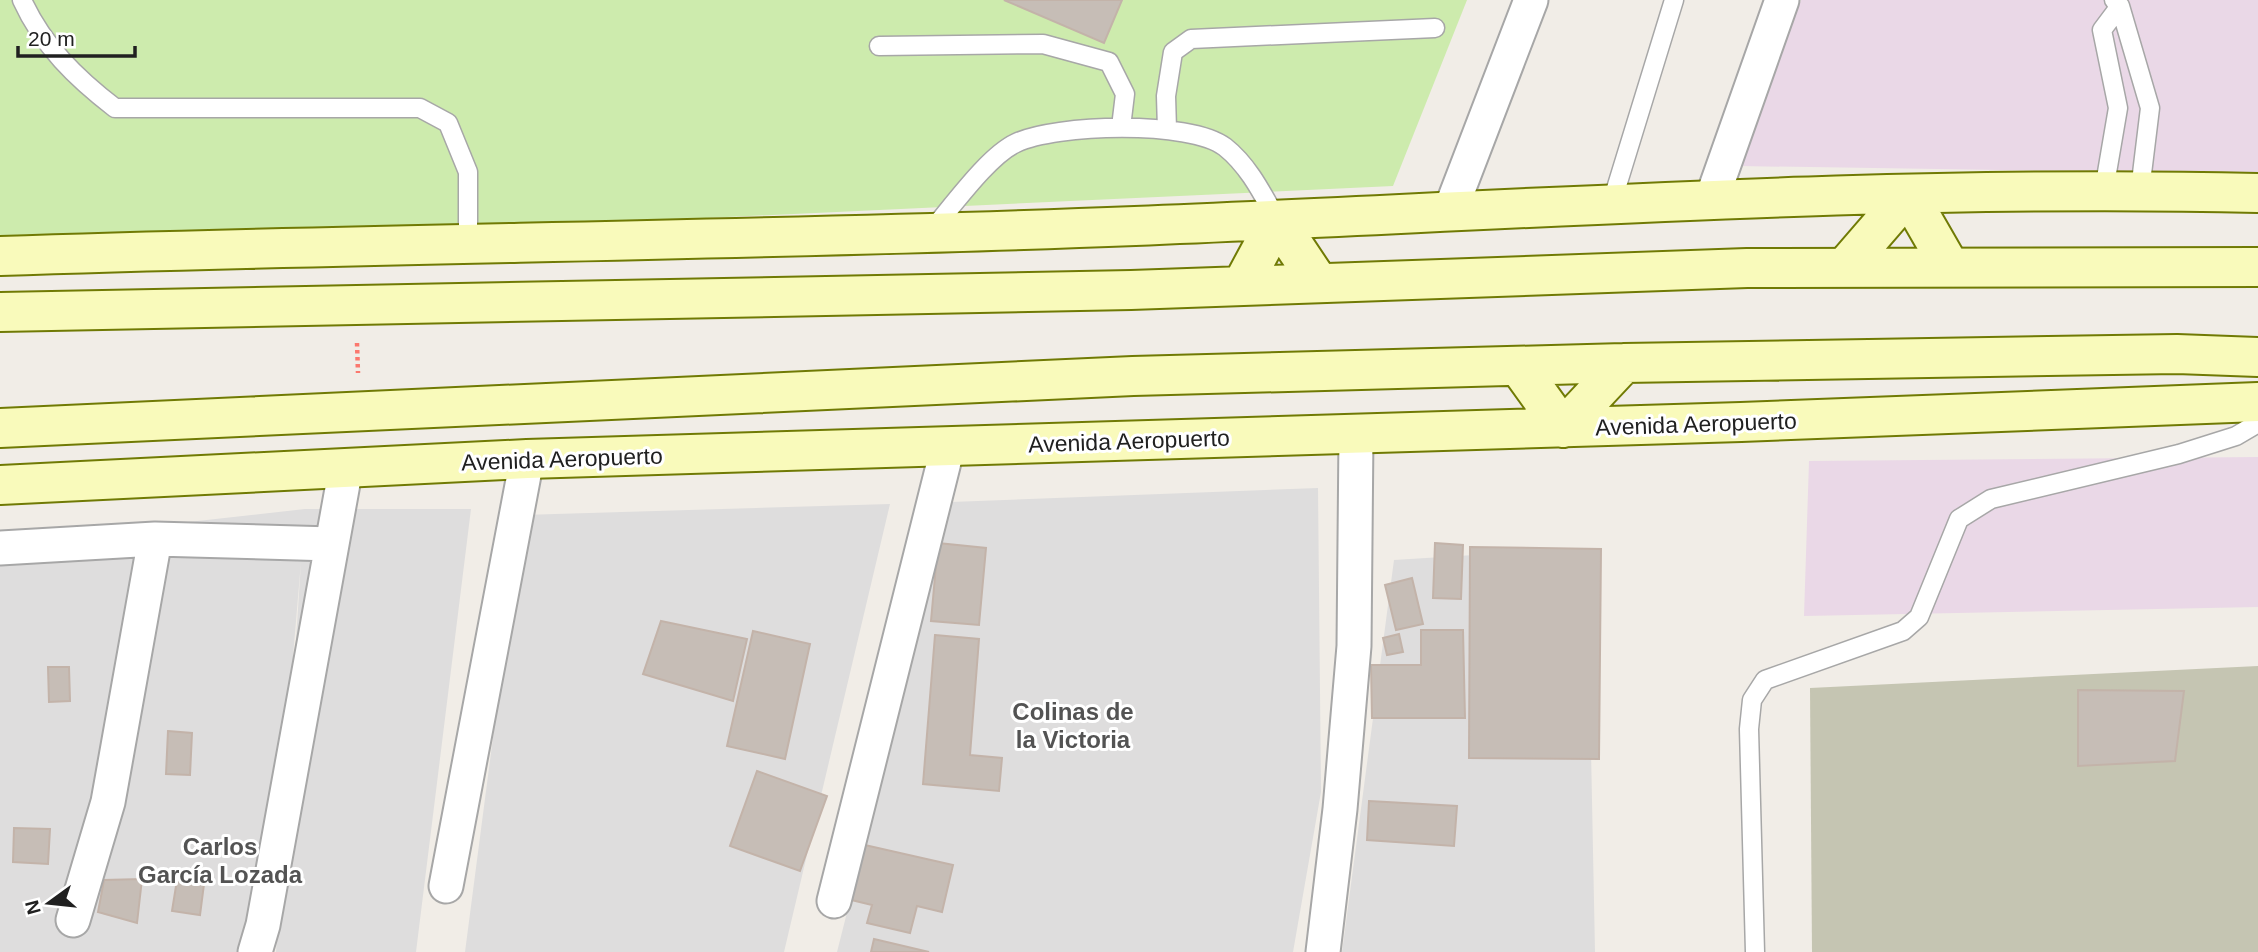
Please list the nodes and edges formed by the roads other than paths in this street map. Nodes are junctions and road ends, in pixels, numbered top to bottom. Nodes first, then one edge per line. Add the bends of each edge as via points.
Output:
1 (22, 0) edge
2 (1531, 0) edge
3 (1674, 0) edge
4 (1782, 0) edge
5 (2117, 3) edge
6 (1435, 28) dead end
7 (879, 46) dead end
8 (1121, 127) junction
9 (1167, 129) junction
10 (2122, 190) junction
11 (2258, 193) edge
12 (1908, 194) junction
13 (1711, 201) junction
14 (1611, 205) junction
15 (1450, 211) junction
16 (1278, 220) junction
17 (929, 234) junction
18 (468, 243) junction
19 (52, 254) junction
20 (0, 256) edge
21 (1845, 267) junction
22 (1950, 267) junction
23 (2258, 267) edge
24 (1319, 283) junction
25 (1242, 285) junction
26 (0, 309) edge
27 (2258, 357) edge
28 (1624, 363) junction
29 (1519, 367) junction
30 (2258, 402) edge
31 (2258, 423) edge
32 (0, 428) edge
33 (1563, 428) junction
34 (1356, 435) junction
35 (948, 446) junction
36 (527, 460) junction
37 (346, 467) junction
38 (0, 485) edge
39 (155, 539) junction
40 (332, 544) junction
41 (0, 548) edge
42 (446, 886) dead end
43 (834, 901) dead end
44 (73, 920) dead end
45 (255, 952) edge
46 (1323, 952) edge
47 (1755, 952) edge

1 - 18 lane via 53,52 115,108 420,108 448,123 468,172
2 - 15 street
3 - 14 lane
4 - 13 street
5 - 10 lane via 2102,30 2118,108
5 - 10 lane via 2150,108
6 - 9 lane via 1191,39 1173,52 1166,96
7 - 8 lane via 1043,44 1109,62 1125,94
8 - 9 lane
8 - 17 lane via 1060,132 1015,143 985,169
9 - 16 lane via 1223,146 1252,177
10 - 11 main road
10 - 12 main road
12 - 13 main road
12 - 21 main road
12 - 22 main road
13 - 14 main road
14 - 15 main road
15 - 16 main road
16 - 17 main road
16 - 24 main road
16 - 25 main road
17 - 18 main road
18 - 19 main road
19 - 20 main road
19 - 26 main road
21 - 22 main road
21 - 24 main road
22 - 23 main road
24 - 25 main road
25 - 26 main road
27 - 28 main road via 2177,354
28 - 29 main road
28 - 33 main road
29 - 32 main road via 1133,376
29 - 33 main road
30 - 33 main road, Avenida Aeropuerto
31 - 47 lane via 2235,436 2179,454 1991,499 1959,519 1919,617 1903,631 1765,680 1752,700 1749,729
33 - 34 main road, Avenida Aeropuerto
34 - 35 main road, Avenida Aeropuerto
34 - 46 street via 1354,646
35 - 36 main road, Avenida Aeropuerto
35 - 43 street
36 - 37 main road, Avenida Aeropuerto
36 - 42 street
37 - 38 main road, Avenida Aeropuerto
37 - 40 street
39 - 40 street
39 - 41 street
39 - 44 street via 108,802
40 - 45 street

